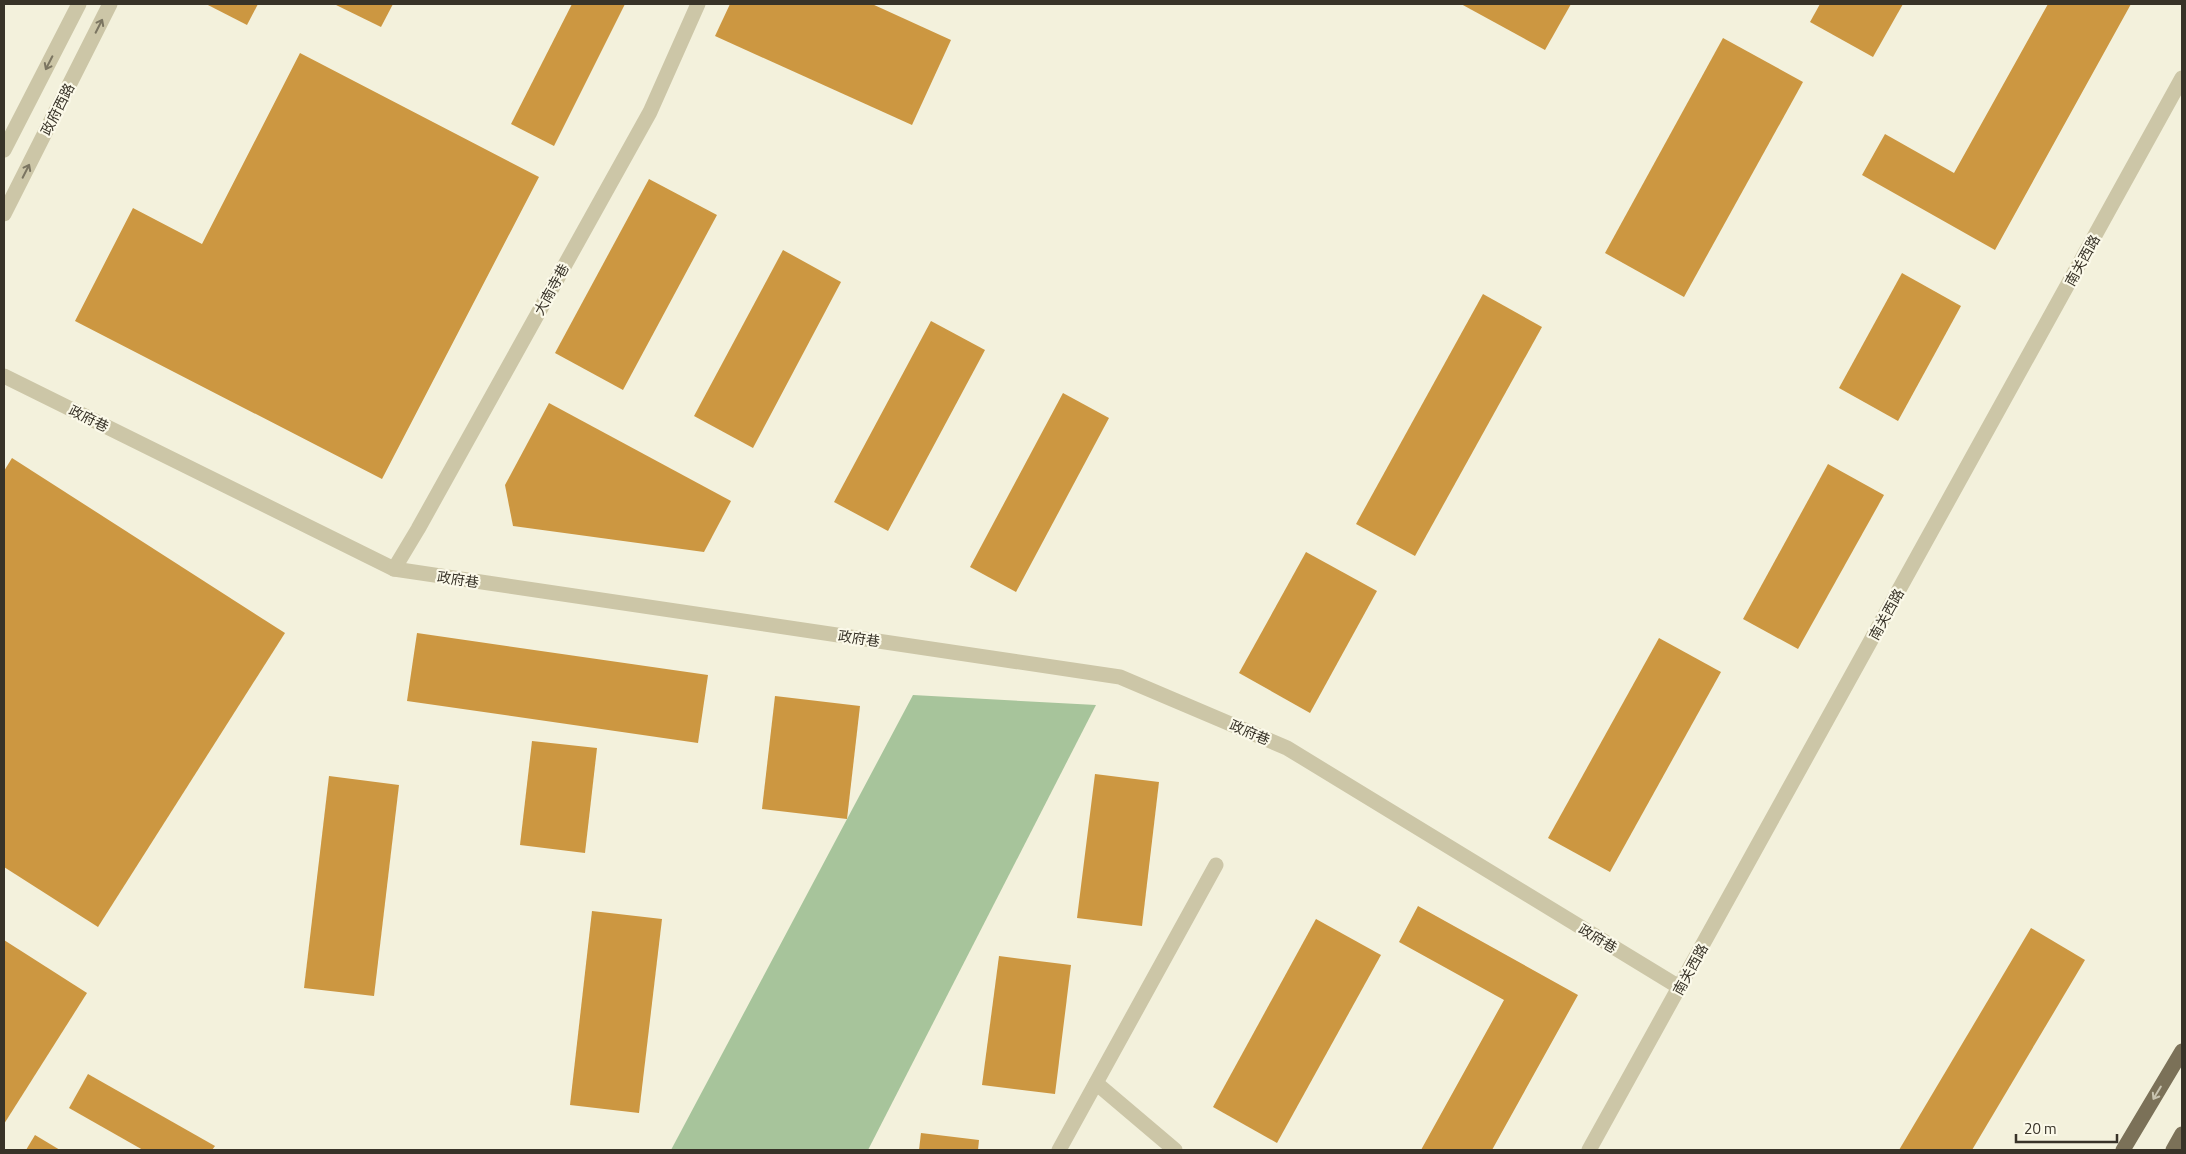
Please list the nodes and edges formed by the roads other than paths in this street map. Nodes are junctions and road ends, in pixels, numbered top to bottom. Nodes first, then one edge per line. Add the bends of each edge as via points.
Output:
1 (79, 4) edge
2 (110, 4) edge
3 (698, 4) edge
4 (2182, 78) edge
5 (4, 150) edge
6 (4, 214) edge
7 (4, 376) edge
8 (394, 569) junction
9 (1216, 865) dead end
10 (1680, 987) junction
11 (2182, 1051) edge
12 (1096, 1083) junction
13 (2182, 1134) edge
14 (1059, 1150) edge
15 (1175, 1150) edge
16 (1588, 1150) edge
17 (2123, 1150) edge
18 (2173, 1150) edge

1 -> 5 street, 政府西路
6 -> 2 street, 政府西路
3 - 8 street, 大南寺巷 via 650,112
4 - 10 street, 南关西路
7 - 8 street, 政府巷
8 - 10 street, 政府巷 via 1120,677 1287,748
9 - 12 street
10 - 16 street, 南关西路
11 -> 17 main road
12 - 14 street
12 - 15 street
13 - 18 main road

